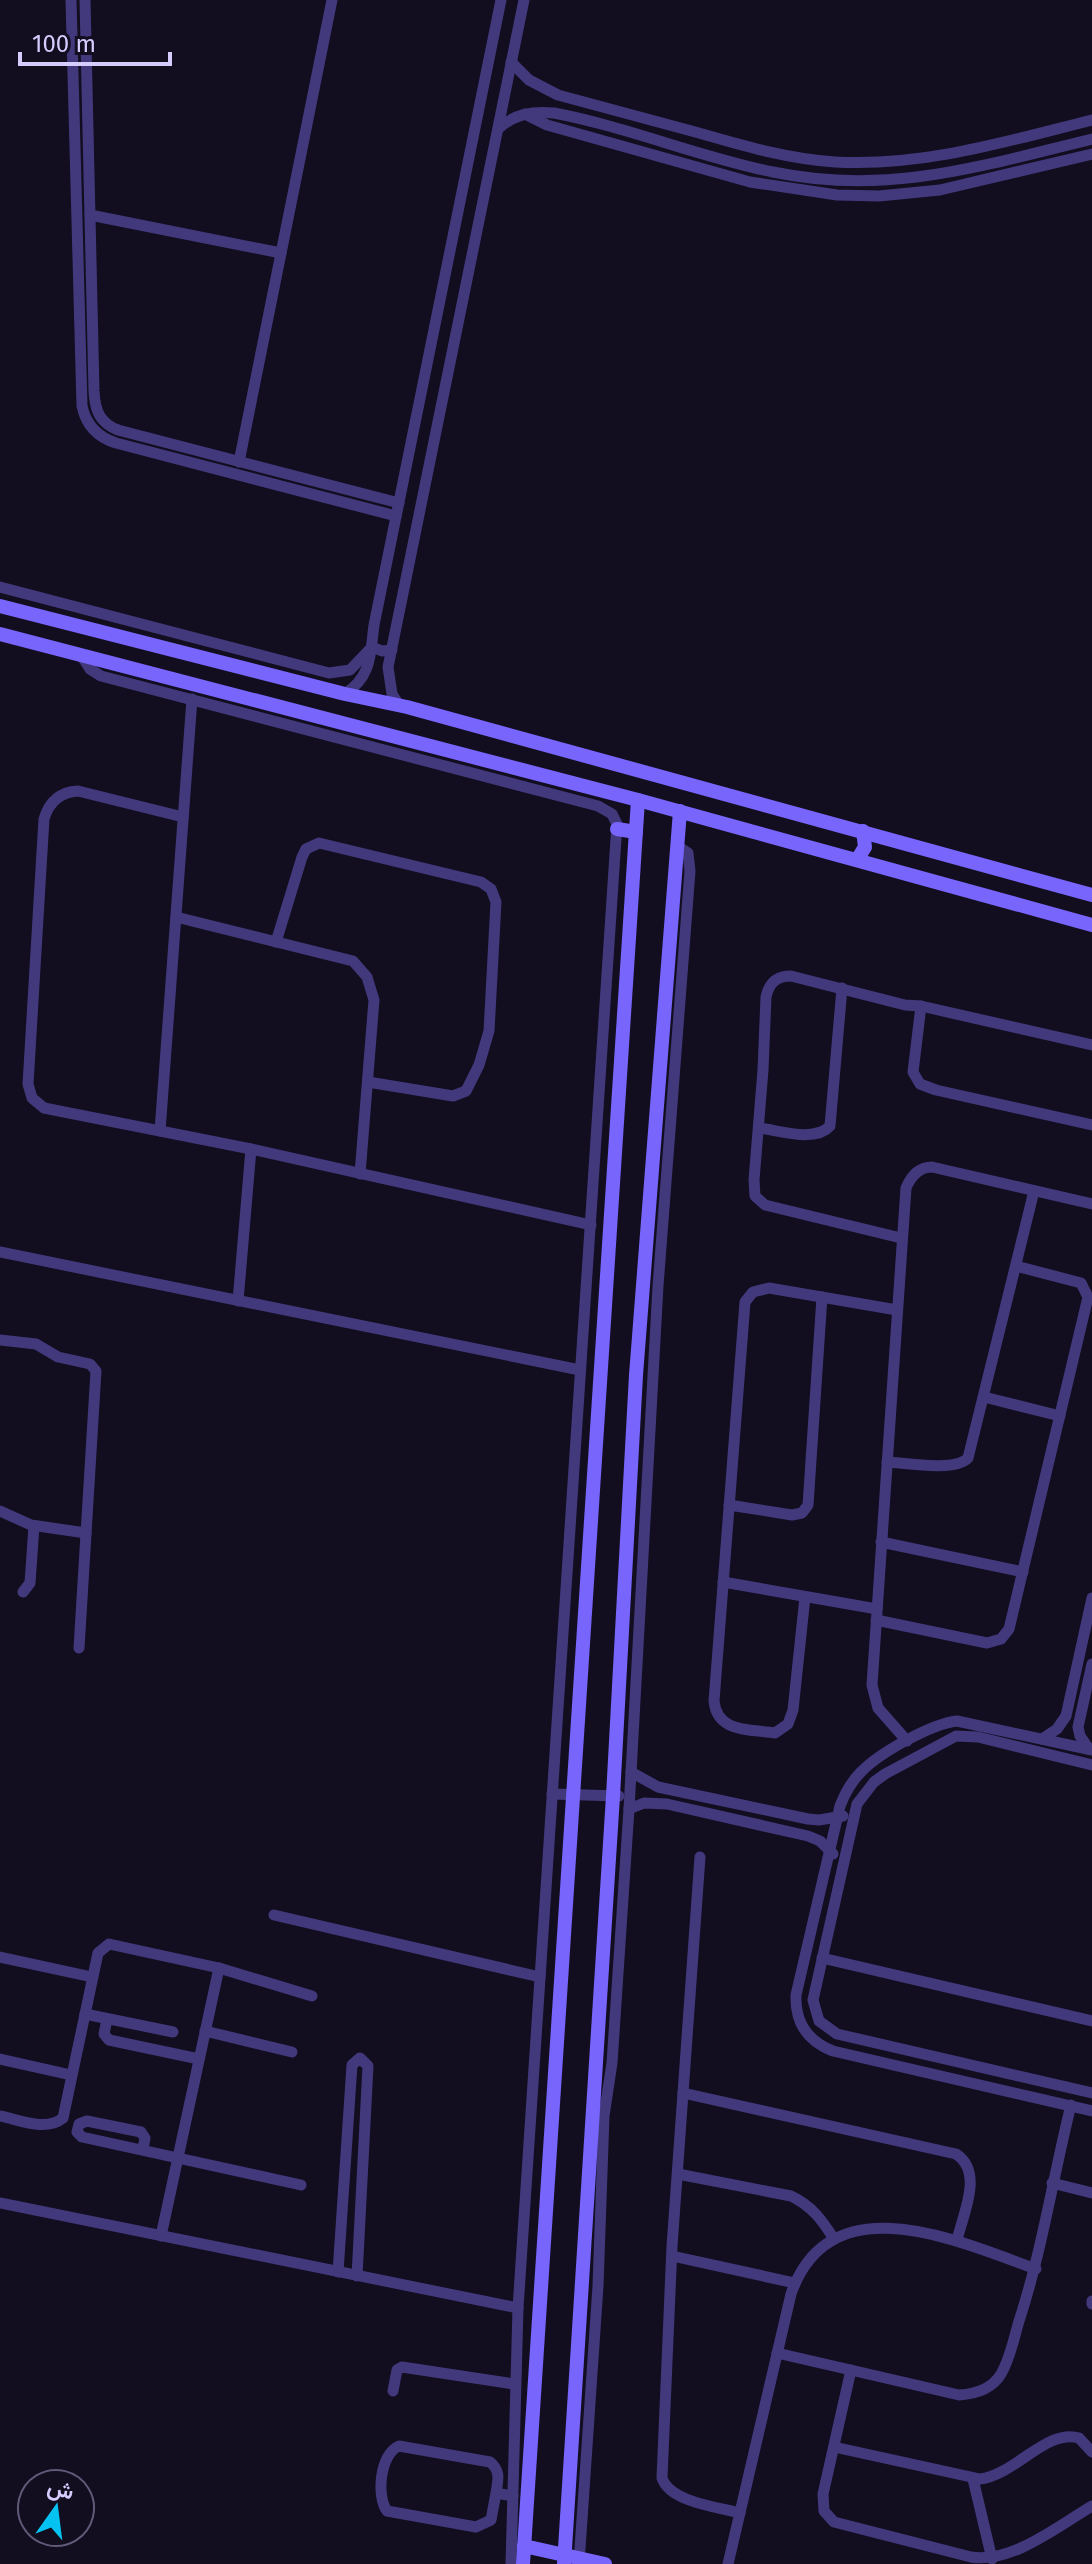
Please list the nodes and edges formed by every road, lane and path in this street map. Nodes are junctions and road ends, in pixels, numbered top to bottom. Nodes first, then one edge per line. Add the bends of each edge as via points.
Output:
1 (71, 0) edge
2 (85, 0) edge
3 (332, 0) edge
4 (501, 0) edge
5 (524, 0) edge
6 (511, 62) junction
7 (558, 95) junction
8 (554, 113) junction
9 (525, 114) junction
10 (1092, 120) edge
11 (497, 130) junction
12 (1092, 139) edge
13 (1092, 154) edge
14 (90, 215) junction
15 (454, 233) junction
16 (476, 238) junction
17 (281, 253) junction
18 (239, 462) junction
19 (399, 503) junction
20 (396, 516) junction
21 (0, 587) edge
22 (4, 608) edge
23 (0, 634) edge
24 (372, 647) junction
25 (392, 650) junction
26 (81, 655) junction
27 (345, 694) junction
28 (192, 699) junction
29 (399, 705) junction
30 (638, 800) junction
31 (680, 811) junction
32 (183, 817) junction
33 (617, 829) junction
34 (863, 831) junction
35 (636, 832) junction
36 (905, 843) junction
37 (677, 846) junction
38 (857, 860) junction
39 (897, 870) junction
40 (1092, 895) edge
41 (176, 917) junction
42 (1092, 925) edge
43 (276, 942) junction
44 (842, 988) junction
45 (921, 1006) junction
46 (1092, 1045) edge
47 (368, 1082) junction
48 (1092, 1125) edge
49 (759, 1128) junction
50 (160, 1131) junction
51 (251, 1149) junction
52 (360, 1174) junction
53 (1034, 1191) junction
54 (1092, 1204) edge
55 (591, 1225) junction
56 (901, 1238) junction
57 (0, 1252) edge
58 (1016, 1266) junction
59 (822, 1297) junction
60 (238, 1301) junction
61 (897, 1310) junction
62 (0, 1340) edge
63 (580, 1370) junction
64 (984, 1397) junction
65 (1060, 1416) junction
66 (887, 1462) junction
67 (729, 1505) junction
68 (0, 1511) edge
69 (34, 1526) junction
70 (86, 1533) junction
71 (881, 1542) junction
72 (1023, 1572) junction
73 (723, 1582) junction
74 (23, 1592) dead end
75 (805, 1597) junction
76 (1092, 1598) edge
77 (876, 1614) junction
78 (79, 1648) dead end
79 (1092, 1664) edge
80 (1042, 1739) junction
81 (907, 1741) junction
82 (1091, 1750) edge
83 (1092, 1765) edge
84 (614, 1771) junction
85 (631, 1772) junction
86 (552, 1794) junction
87 (573, 1795) junction
88 (613, 1796) junction
89 (629, 1803) junction
90 (838, 1815) junction
91 (852, 1824) junction
92 (830, 1851) junction
93 (844, 1854) junction
94 (700, 1857) dead end
95 (274, 1915) dead end
96 (0, 1957) edge
97 (822, 1958) junction
98 (219, 1968) junction
99 (92, 1977) junction
100 (540, 1977) junction
101 (312, 1996) dead end
102 (85, 2014) junction
103 (107, 2019) junction
104 (1092, 2021) edge
105 (205, 2031) junction
106 (163, 2051) junction
107 (292, 2052) dead end
108 (935, 2057) junction
109 (0, 2059) edge
110 (199, 2059) junction
111 (931, 2073) junction
112 (71, 2075) junction
113 (683, 2093) junction
114 (1092, 2093) edge
115 (1071, 2105) junction
116 (1092, 2111) edge
117 (0, 2116) edge
118 (143, 2149) junction
119 (178, 2156) junction
120 (678, 2174) junction
121 (1052, 2183) junction
122 (344, 2184) junction
123 (301, 2185) dead end
124 (362, 2185) junction
125 (1092, 2193) edge
126 (0, 2203) edge
127 (161, 2236) junction
128 (834, 2239) junction
129 (957, 2240) junction
130 (672, 2256) junction
131 (1036, 2269) junction
132 (338, 2272) junction
133 (357, 2276) junction
134 (795, 2283) junction
135 (518, 2308) junction
136 (777, 2353) junction
137 (851, 2370) junction
138 (514, 2384) junction
139 (393, 2391) dead end
140 (834, 2447) junction
141 (1092, 2452) edge
142 (973, 2479) junction
143 (496, 2493) junction
144 (513, 2496) junction
145 (1092, 2506) edge
146 (740, 2513) junction
147 (524, 2546) junction
148 (564, 2559) edge
149 (992, 2559) junction
150 (579, 2561) edge
151 (511, 2564) edge
152 (523, 2564) edge
153 (605, 2564) edge
154 (728, 2564) edge

1 - 20 street via 82,406 90,427 116,443
2 - 14 street
3 - 17 street
4 - 15 street
5 - 6 street
6 - 7 street via 537,86
6 - 11 street
7 - 8 street
7 - 10 street via 765,151 837,162 937,156
8 - 9 street
8 - 12 street via 753,168 838,181 938,176
9 - 11 street
9 - 13 street via 547,125 750,182 837,195 940,190
11 - 16 street
14 - 17 street
14 - 18 street via 94,391 100,418 118,430
15 - 16 street
15 - 19 street
16 - 25 street
17 - 18 street
18 - 19 street
19 - 20 street
20 - 24 street
21 - 24 street via 329,673 350,670
22 - 27 street
23 - 26 street
24 - 25 street
24 - 27 street via 363,679
25 - 29 street via 389,681
26 - 28 street via 101,676
26 - 30 street
27 - 29 street
28 - 32 street
28 - 33 street via 598,806 612,814
29 - 34 street
30 - 31 street
30 - 35 street
31 - 37 street
31 - 38 street
32 - 41 street
32 - 50 street via 78,791 56,798 44,819 29,1094 44,1108
33 - 35 street
33 - 55 street
34 - 36 street
34 - 38 street via 865,847
35 - 87 street
36 - 39 street via 894,854
36 - 40 street
37 - 84 street via 637,1359
37 - 85 street via 688,853 690,871 658,1286
38 - 39 street
39 - 42 street
41 - 43 street
41 - 50 street
43 - 47 street via 353,961 367,977 374,1000
43 - 47 street via 303,853 319,843 481,882 494,893 489,1031 466,1091 453,1096
44 - 45 street
44 - 49 street via 830,1126 813,1135
44 - 49 street via 782,976 768,988
45 - 46 street
45 - 48 street via 913,1072 920,1084
47 - 52 street
49 - 56 street via 753,1189 759,1202
50 - 51 street
51 - 52 street
51 - 60 street
52 - 55 street
53 - 54 street
53 - 56 street via 926,1167 906,1188
53 - 58 street
55 - 63 street
56 - 61 street
57 - 60 street
58 - 64 street
58 - 65 street via 1076,1281 1087,1292
59 - 61 street
59 - 67 street via 764,1288 745,1302
59 - 67 street via 808,1505 797,1515
60 - 63 street
61 - 66 street
62 - 70 street via 36,1344 96,1371
63 - 86 street
64 - 65 street
64 - 66 street via 964,1463
65 - 72 street
66 - 71 street
67 - 73 street
68 - 69 street
69 - 70 street
69 - 74 street via 30,1583
70 - 78 street
71 - 72 street
71 - 77 street
72 - 77 street via 1009,1629 994,1642
73 - 75 street
73 - 75 street via 714,1701 717,1716 728,1726 775,1733 788,1724
75 - 77 street
76 - 80 street via 1066,1716
77 - 81 street via 872,1693
79 - 82 street via 1078,1727
80 - 81 street via 957,1721
80 - 82 street
81 - 90 street via 859,1774
83 - 91 street via 956,1736 874,1782 857,1804
84 - 85 street
84 - 88 street
85 - 89 street
85 - 90 street via 658,1787 808,1819
86 - 87 street
86 - 100 street
87 - 88 street
87 - 147 street
88 - 89 street
88 - 148 street
89 - 92 street via 667,1804 808,1836
89 - 150 street via 603,2130
90 - 91 street
90 - 92 street
91 - 93 street
92 - 93 street
92 - 111 street via 796,1995 799,2021 824,2048
93 - 97 street
94 - 113 street
95 - 100 street
96 - 99 street
97 - 104 street
97 - 108 street via 813,2000 827,2029
98 - 99 street via 109,1944 98,1953
98 - 101 street
98 - 105 street
99 - 102 street
100 - 135 street
102 - 103 street
102 - 112 street
103 - 106 street via 104,2034 109,2040
103 - 106 street via 170,2032
105 - 107 street
105 - 110 street
106 - 110 street
108 - 111 street
108 - 114 street
109 - 112 street
110 - 119 street
111 - 115 street
112 - 117 street via 63,2118 56,2123
113 - 120 street
113 - 129 street via 956,2154 968,2165 971,2180
115 - 116 street
115 - 121 street
118 - 118 street via 82,2137 79,2124 141,2132
118 - 119 street
119 - 123 street
119 - 127 street
120 - 128 street via 791,2196 814,2211
120 - 130 street
121 - 125 street
121 - 131 street
122 - 124 street
122 - 124 street via 352,2065 360,2058 368,2066
122 - 132 street
124 - 133 street
126 - 127 street
127 - 132 street
128 - 129 street via 883,2227
128 - 134 street via 811,2258
129 - 131 street
130 - 134 street
130 - 146 street via 664,2486 676,2496
131 - 137 street via 1002,2373 984,2390 959,2395
132 - 133 street
133 - 135 street
134 - 136 street
135 - 138 street
136 - 137 street
136 - 146 street
137 - 140 street
138 - 139 street via 402,2367
138 - 144 street
140 - 142 street
140 - 149 street via 822,2502 834,2522
141 - 142 street via 1079,2438 1062,2436 1001,2474
142 - 149 street
143 - 143 street via 491,2520 476,2527 387,2511 380,2496 387,2456 399,2446 490,2462 499,2474
143 - 144 street
144 - 151 street
145 - 149 street via 1012,2553
146 - 154 street
147 - 148 street
147 - 152 street
148 - 150 street
150 - 153 street

